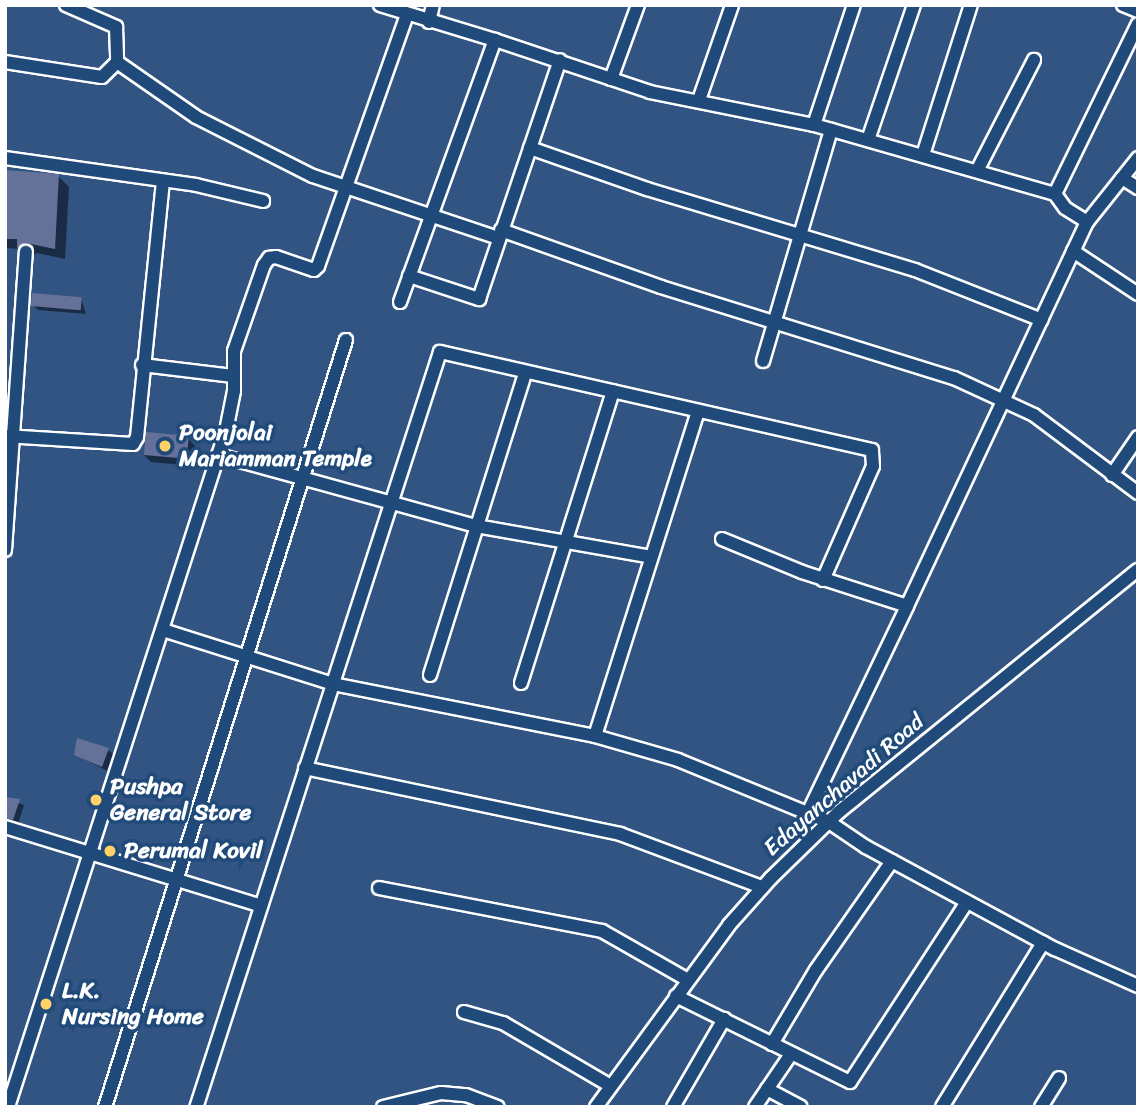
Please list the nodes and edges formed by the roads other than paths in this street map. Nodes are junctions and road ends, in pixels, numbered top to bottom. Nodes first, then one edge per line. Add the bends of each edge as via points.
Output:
1 (66, 5) edge
2 (380, 5) edge
3 (433, 5) edge
4 (638, 5) edge
5 (732, 5) edge
6 (853, 5) edge
7 (914, 5) edge
8 (971, 5) edge
9 (1123, 5) edge
10 (1138, 11) edge
11 (407, 15) junction
12 (429, 22) junction
13 (1138, 23) edge
14 (495, 40) junction
15 (559, 60) junction
16 (1034, 60) dead end
17 (5, 62) edge
18 (117, 62) junction
19 (611, 79) junction
20 (699, 100) junction
21 (814, 125) junction
22 (831, 130) junction
23 (867, 141) junction
24 (530, 148) junction
25 (923, 155) junction
26 (5, 158) edge
27 (1138, 158) edge
28 (977, 171) junction
29 (1122, 178) junction
30 (163, 183) junction
31 (346, 187) junction
32 (1138, 188) edge
33 (1055, 194) junction
34 (263, 201) dead end
35 (431, 216) junction
36 (1087, 222) junction
37 (500, 234) junction
38 (796, 236) junction
39 (1073, 251) junction
40 (26, 252) dead end
41 (409, 276) junction
42 (1138, 295) edge
43 (400, 302) dead end
44 (773, 320) junction
45 (1042, 320) junction
46 (345, 340) dead end
47 (763, 360) dead end
48 (142, 365) junction
49 (524, 373) junction
50 (233, 376) junction
51 (613, 391) junction
52 (1005, 399) junction
53 (698, 412) junction
54 (8, 437) edge
55 (1138, 437) edge
56 (218, 455) junction
57 (1112, 475) junction
58 (304, 481) junction
59 (1138, 493) edge
60 (391, 504) junction
61 (476, 526) junction
62 (722, 538) dead end
63 (565, 544) junction
64 (5, 550) edge
65 (651, 558) junction
66 (1138, 570) edge
67 (823, 580) junction
68 (907, 606) junction
69 (163, 630) junction
70 (247, 656) junction
71 (430, 675) dead end
72 (521, 683) dead end
73 (333, 684) junction
74 (595, 736) junction
75 (305, 768) junction
76 (808, 813) junction
77 (829, 822) junction
78 (5, 827) edge
79 (91, 853) junction
80 (892, 861) junction
81 (177, 879) junction
82 (762, 887) junction
83 (379, 888) dead end
84 (967, 902) junction
85 (261, 906) junction
86 (1043, 943) junction
87 (688, 980) junction
88 (1138, 986) edge
89 (676, 996) junction
90 (464, 1012) dead end
91 (724, 1019) junction
92 (772, 1044) junction
93 (791, 1054) junction
94 (1059, 1078) dead end
95 (611, 1086) junction
96 (767, 1089) junction
97 (490, 1105) edge
98 (8, 1107) edge
99 (105, 1107) edge
100 (196, 1107) edge
101 (383, 1107) edge
102 (596, 1107) edge
103 (673, 1107) edge
104 (755, 1107) edge
105 (801, 1107) edge
106 (942, 1107) edge
107 (1041, 1107) edge

1 - 18 street via 116,27
2 - 11 street
3 - 12 street
4 - 19 street
5 - 20 street
6 - 21 street
7 - 23 street
8 - 25 street
9 - 10 street
11 - 12 street
11 - 31 street
12 - 14 street
13 - 33 street
14 - 15 street
14 - 35 street
15 - 19 street
15 - 24 street
16 - 28 street
17 - 18 street via 102,77
18 - 31 street via 196,117
19 - 20 street
20 - 21 street
21 - 22 street
22 - 23 street
22 - 38 street
23 - 25 street
24 - 37 street
24 - 38 street
25 - 28 street
26 - 30 street
27 - 29 street
28 - 33 street
29 - 32 street
29 - 36 street
30 - 34 street
30 - 48 street
31 - 35 street
31 - 50 street via 318,266 313,270 276,257 264,265 234,351
33 - 36 street via 1065,208
35 - 37 street
35 - 41 street
36 - 39 street
37 - 41 street via 479,299
37 - 44 street
38 - 44 street
38 - 45 street via 960,285
39 - 42 street
39 - 45 street
40 - 54 street
41 - 43 street
44 - 47 street
44 - 52 street via 880,351
45 - 52 street
46 - 58 street
48 - 50 street
48 - 54 street via 133,444
49 - 51 street
49 - 60 street via 440,352
49 - 61 street
50 - 56 street via 234,391
51 - 53 street
51 - 63 street
52 - 57 street via 1034,415
52 - 68 street
53 - 65 street
53 - 67 street via 872,450 873,466
54 - 64 street
55 - 57 street
56 - 58 street via 295,474
56 - 69 street
57 - 59 street
58 - 60 street
58 - 70 street
60 - 61 street
60 - 73 street
61 - 63 street
61 - 71 street
62 - 67 street
63 - 65 street
63 - 72 street
65 - 74 street
66 - 77 street, Edayanchavadi Road
67 - 68 street
68 - 76 street
69 - 70 street
69 - 79 street
70 - 73 street
70 - 81 street
73 - 74 street
73 - 75 street
74 - 76 street via 678,760
75 - 82 street via 620,834
75 - 85 street
76 - 77 street
77 - 80 street
77 - 82 street, Edayanchavadi Road
78 - 79 street
79 - 81 street
79 - 98 street
80 - 84 street
80 - 92 street via 816,970
81 - 85 street
81 - 99 street
82 - 87 street, Edayanchavadi Road
83 - 87 street via 602,930
84 - 86 street
84 - 93 street via 850,1082
85 - 100 street
86 - 88 street
86 - 106 street
87 - 89 street, Edayanchavadi Road
89 - 91 street
89 - 95 street, Edayanchavadi Road
90 - 95 street via 503,1023
91 - 92 street
91 - 103 street
92 - 93 street
93 - 96 street
94 - 107 street
95 - 102 street, Edayanchavadi Road
96 - 104 street
96 - 105 street
97 - 101 street via 441,1093

